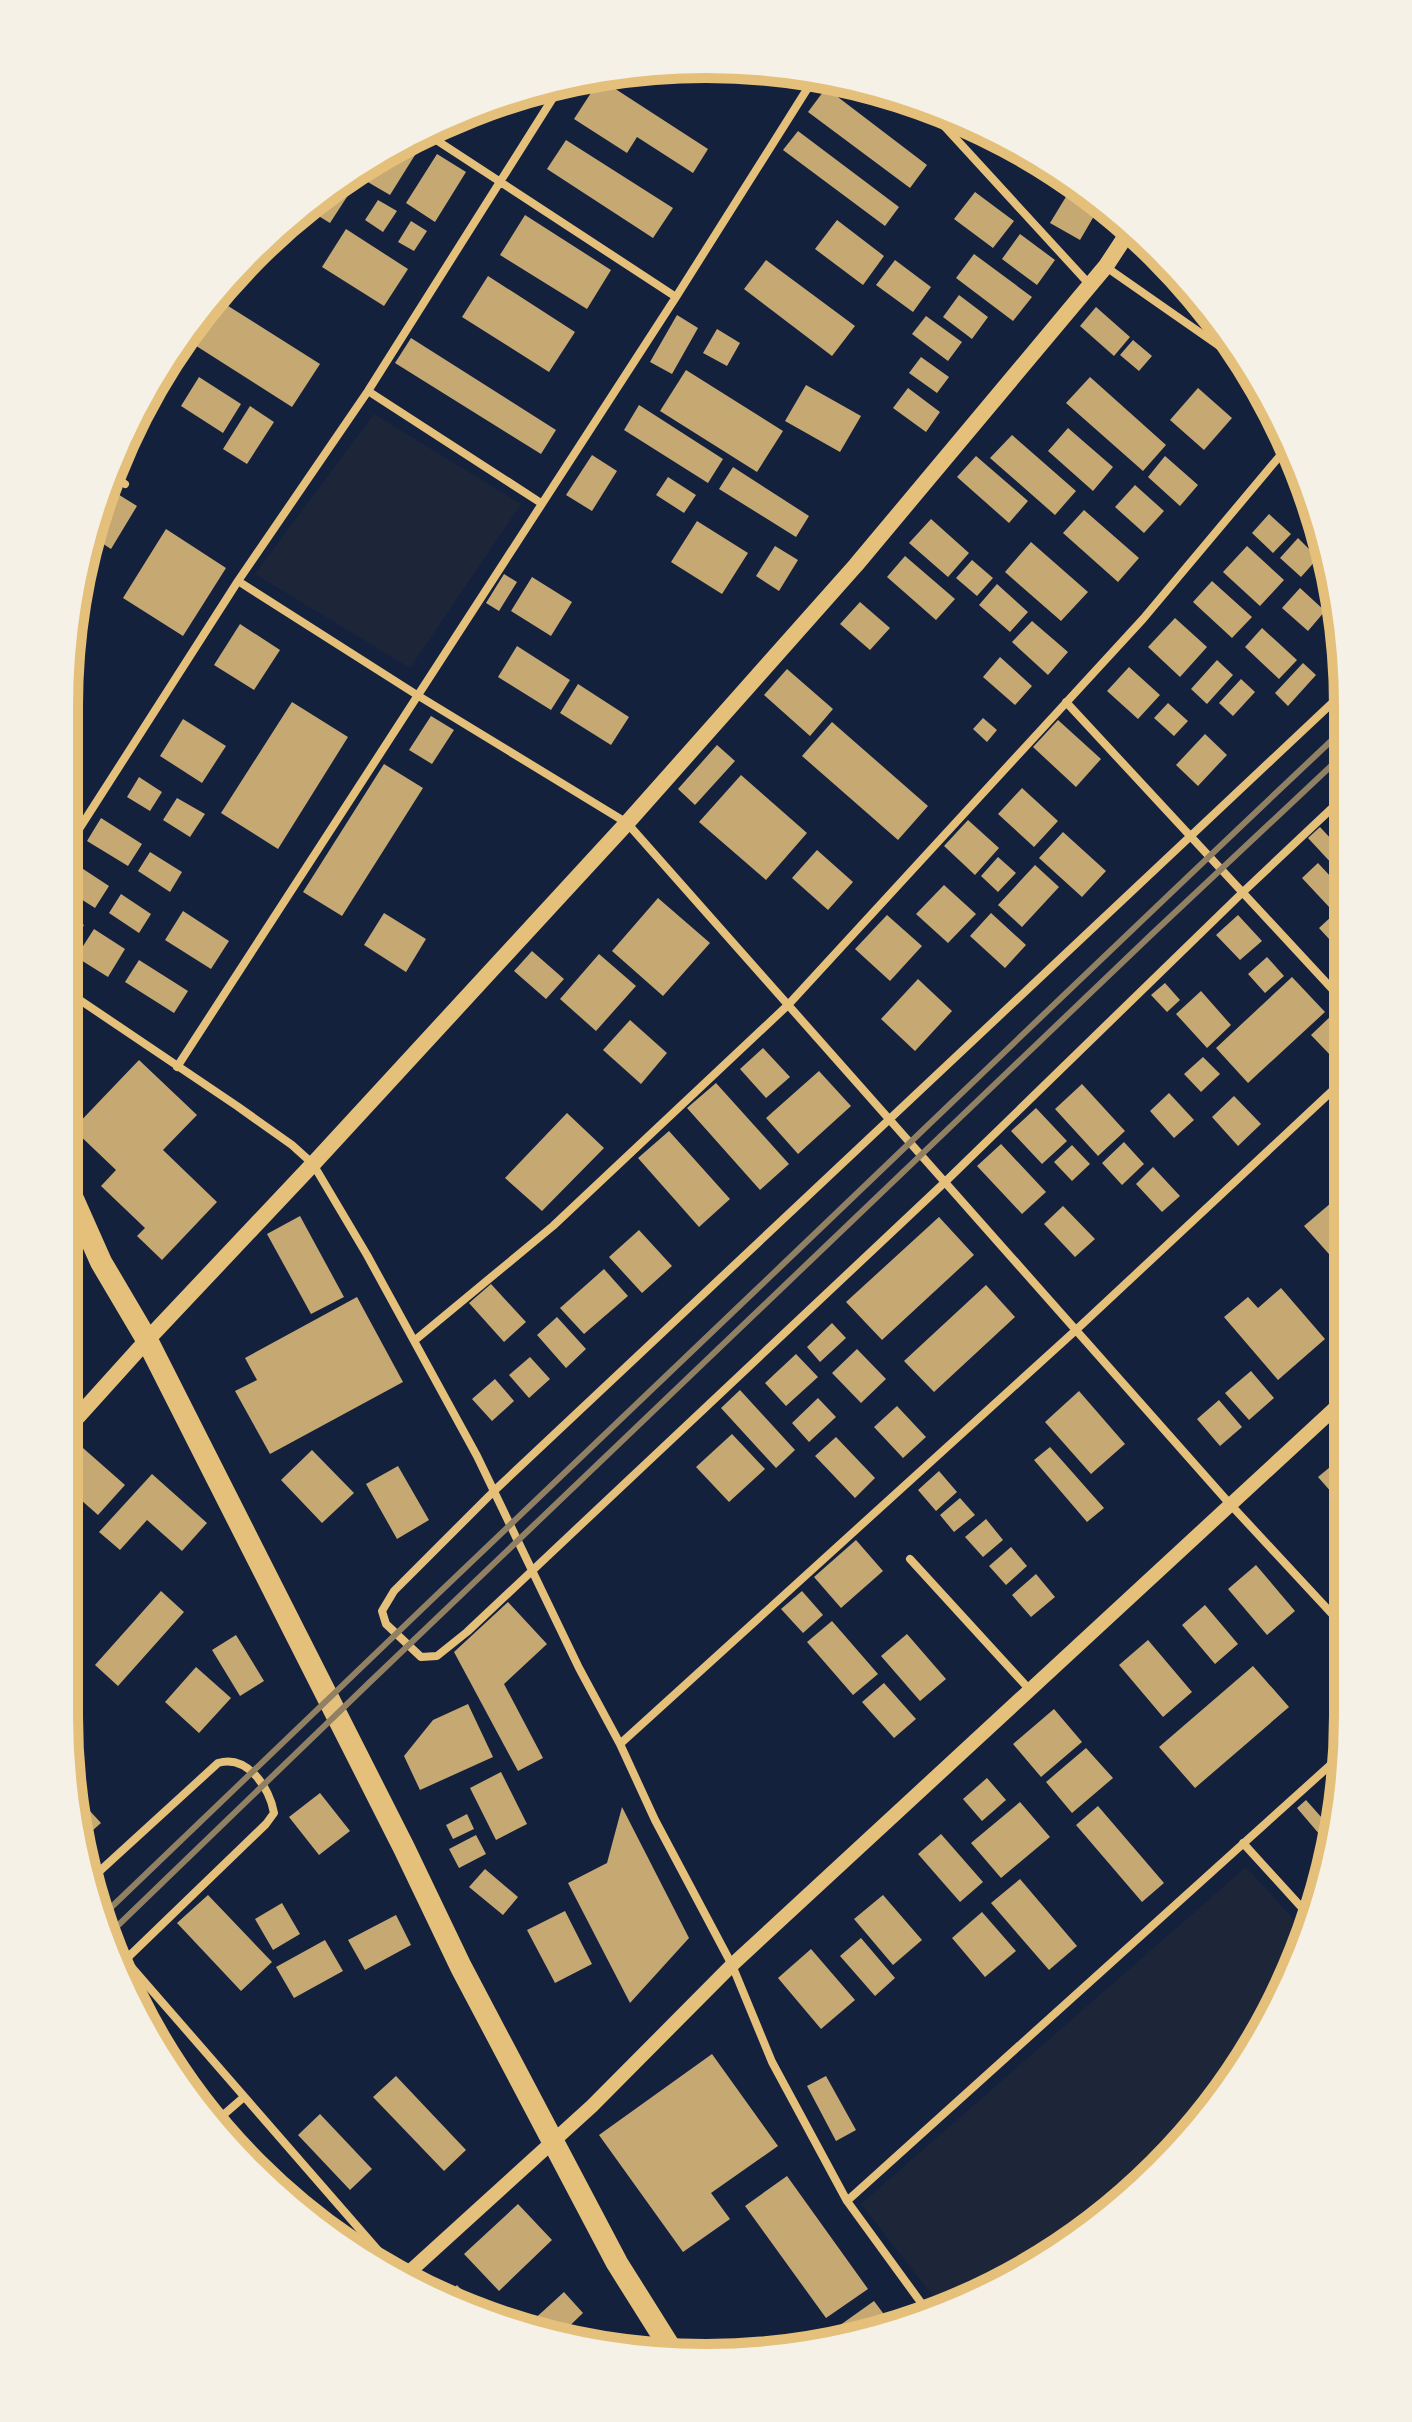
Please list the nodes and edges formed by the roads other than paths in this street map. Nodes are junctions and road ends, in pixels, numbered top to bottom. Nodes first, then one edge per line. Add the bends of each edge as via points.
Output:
1 (809, 87) edge
2 (554, 97) edge
3 (943, 125) edge
4 (436, 140) edge
5 (501, 182) junction
6 (1124, 238) edge
7 (1106, 266) junction
8 (1090, 285) junction
9 (676, 297) junction
10 (1220, 347) edge
11 (368, 391) junction
12 (1281, 455) edge
13 (120, 481) edge
14 (125, 484) dead end
15 (541, 503) junction
16 (238, 581) junction
17 (417, 695) junction
18 (1334, 701) edge
19 (1066, 702) junction
20 (1334, 806) edge
21 (627, 823) junction
22 (78, 831) edge
23 (1192, 836) junction
24 (1243, 892) junction
25 (1334, 991) edge
26 (78, 999) edge
27 (788, 1005) junction
28 (177, 1067) junction
29 (1334, 1089) edge
30 (890, 1120) junction
31 (313, 1164) junction
32 (944, 1183) junction
33 (78, 1210) edge
34 (1076, 1330) junction
35 (147, 1340) junction
36 (414, 1341) junction
37 (1334, 1409) edge
38 (78, 1416) edge
39 (494, 1491) junction
40 (1229, 1503) junction
41 (910, 1559) dead end
42 (531, 1571) junction
43 (1334, 1616) edge
44 (1029, 1689) junction
45 (620, 1744) junction
46 (1332, 1763) edge
47 (1243, 1843) junction
48 (98, 1873) edge
49 (1304, 1910) edge
50 (127, 1958) edge
51 (732, 1965) junction
52 (134, 1975) edge
53 (244, 2097) junction
54 (222, 2116) edge
55 (552, 2142) junction
56 (847, 2201) junction
57 (380, 2252) edge
58 (411, 2270) edge
59 (923, 2305) edge
60 (667, 2343) edge

1 - 9 street
2 - 5 street
3 - 8 street
4 - 5 street
5 - 9 street
5 - 11 street
6 - 7 main road
7 - 8 main road
7 - 10 street
8 - 21 main road via 856,565
9 - 15 street
11 - 15 street
11 - 16 street
12 - 19 street
13 - 14 street
15 - 17 street
16 - 17 street
16 - 22 street
17 - 21 street
17 - 28 street
18 - 23 street
19 - 23 street
19 - 27 street
20 - 24 street
21 - 27 street
21 - 31 main road
23 - 24 street
23 - 30 street
24 - 25 street
24 - 32 street
26 - 28 street
27 - 30 street
27 - 36 street via 553,1226
28 - 31 street
29 - 34 street
30 - 32 street
30 - 39 street
31 - 35 main road
31 - 36 street
32 - 34 street
32 - 42 street
33 - 35 highway
34 - 40 street
34 - 45 street
35 - 38 main road
35 - 55 highway
36 - 39 street
37 - 40 street
39 - 42 street
39 - 42 street via 394,1591 382,1611 386,1624 421,1657 437,1656
40 - 43 street
40 - 44 street
41 - 44 street
42 - 45 street
44 - 51 street
45 - 51 street
46 - 47 street
47 - 49 street
47 - 56 street
48 - 50 street via 218,1763 242,1763 272,1799 274,1813 266,1824
51 - 55 street
51 - 56 street via 772,2062
52 - 53 street
53 - 54 street
53 - 57 street
55 - 58 street
55 - 60 highway
56 - 59 street

